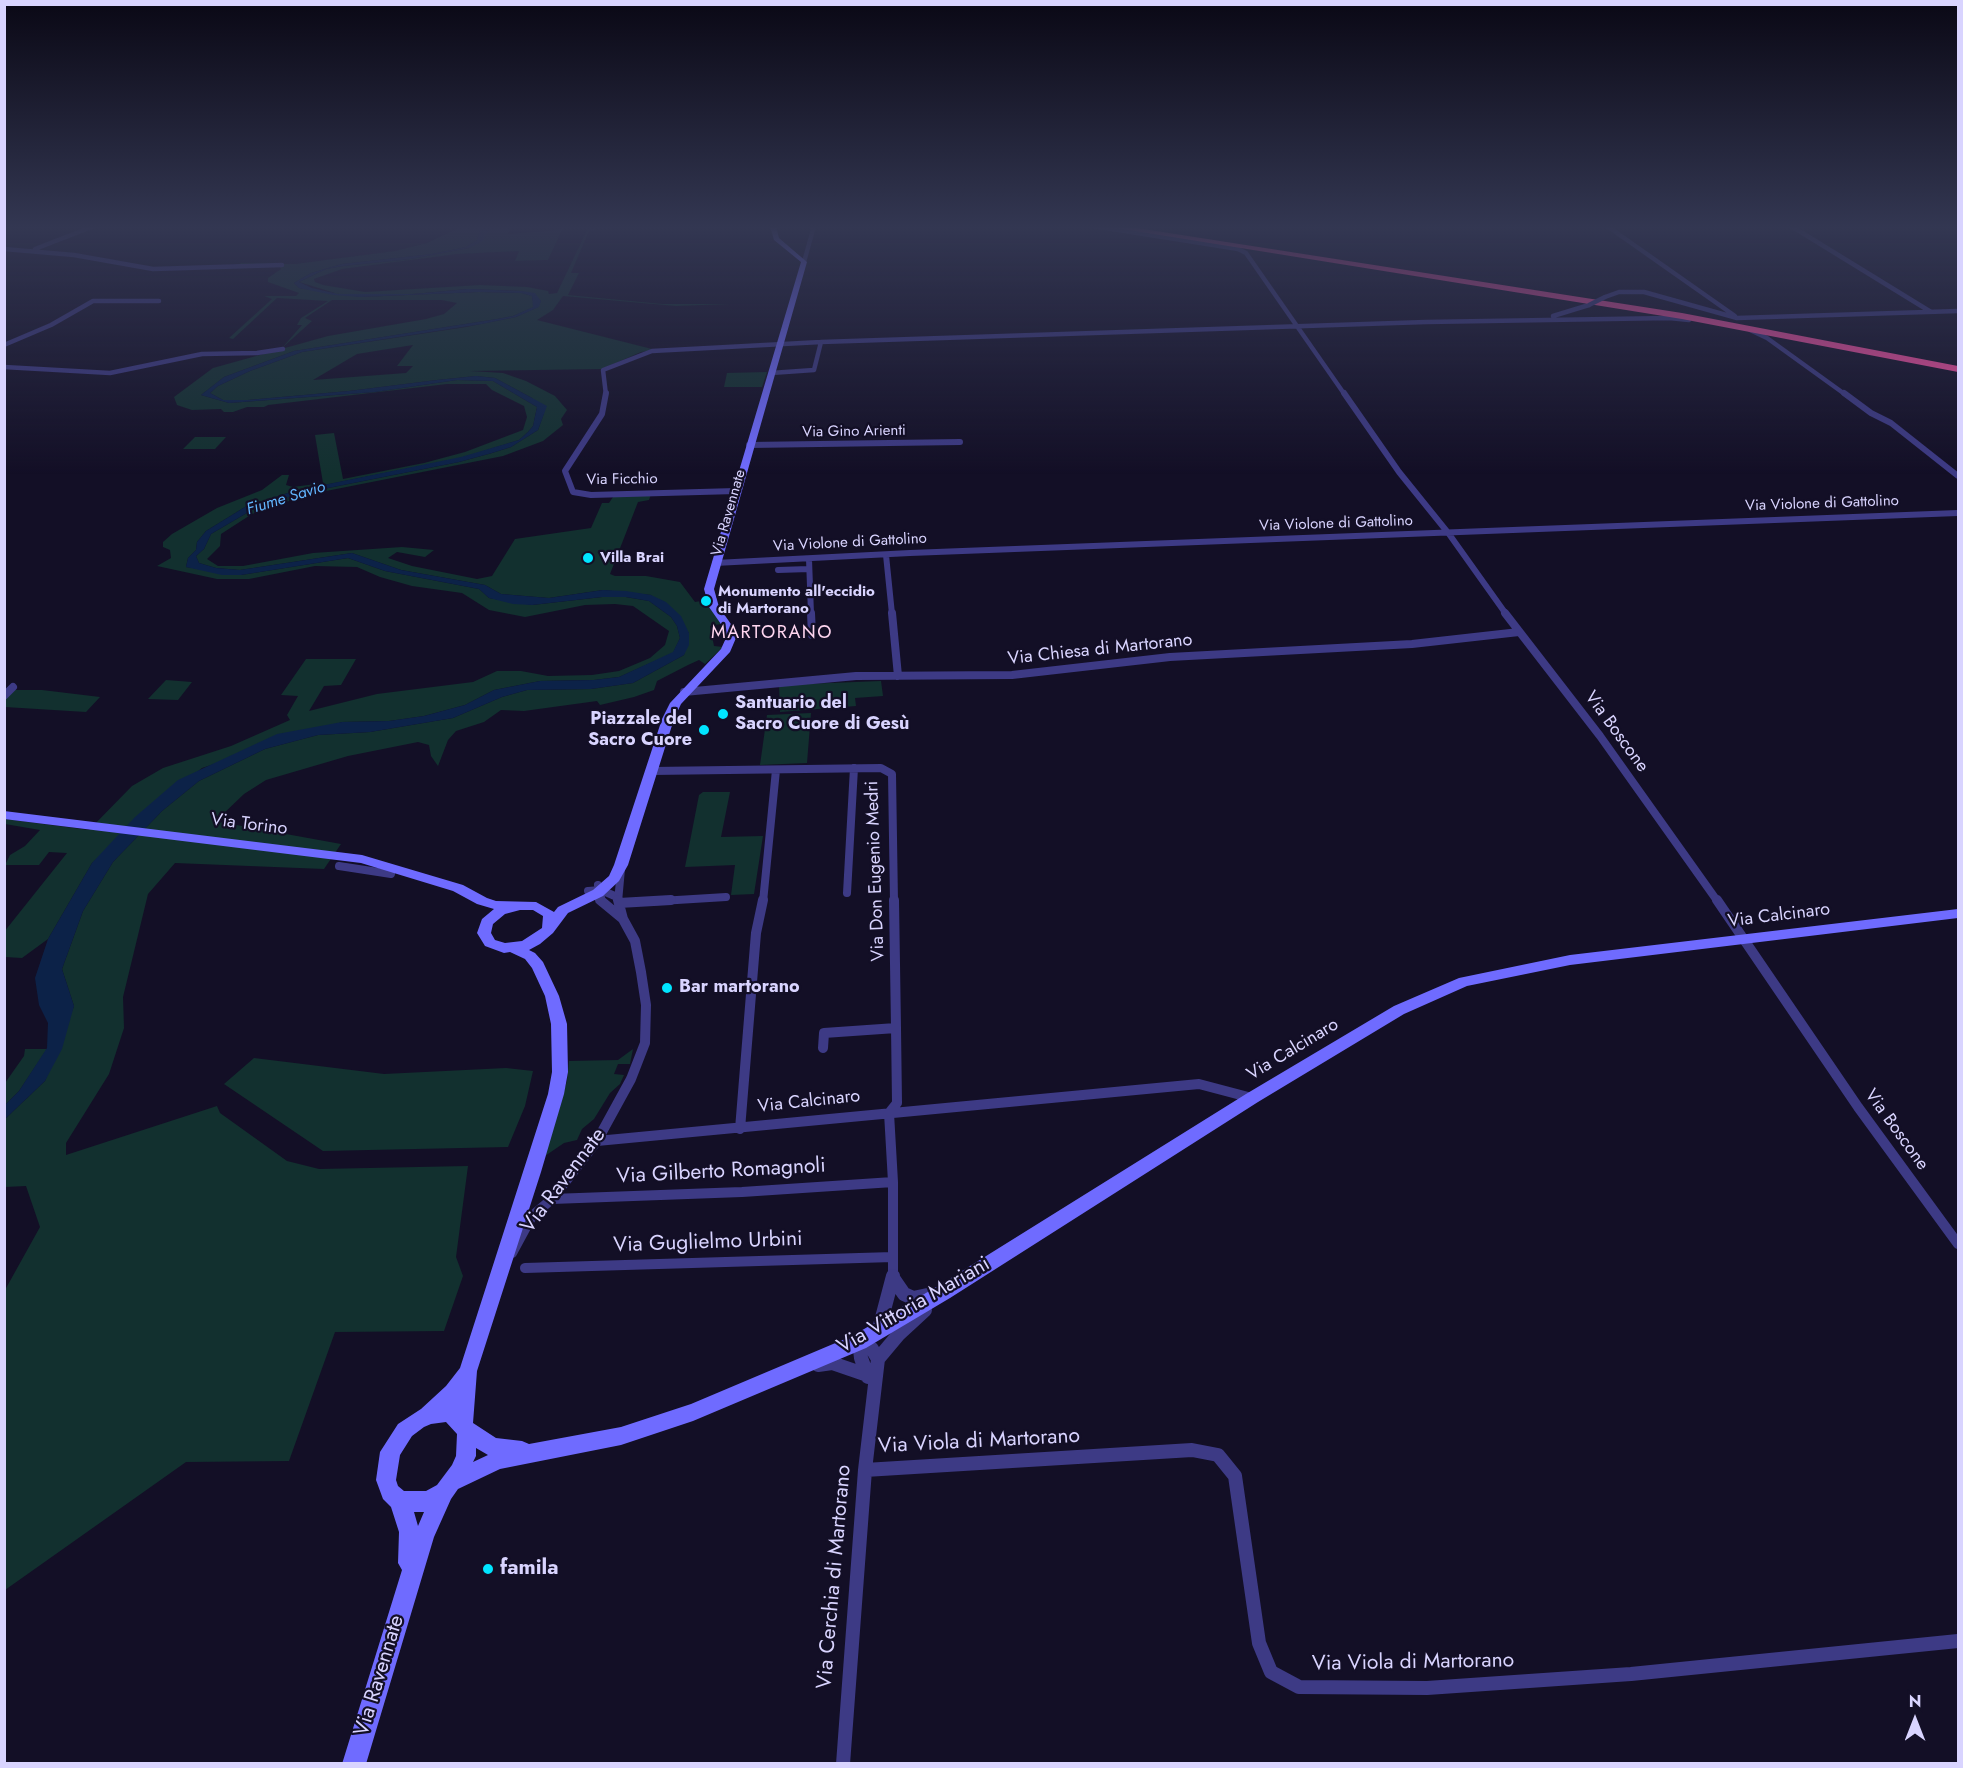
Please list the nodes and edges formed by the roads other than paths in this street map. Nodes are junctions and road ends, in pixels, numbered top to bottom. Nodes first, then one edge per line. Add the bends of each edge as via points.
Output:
1 (80, 309) edge
2 (790, 309) edge
3 (1284, 309) edge
4 (1579, 309) edge
5 (1634, 309) edge
6 (1660, 309) edge
7 (1702, 309) edge
8 (1724, 309) edge
9 (1925, 309) edge
10 (1959, 311) edge
11 (1729, 312) junction
12 (1931, 312) junction
13 (1720, 315) junction
14 (1737, 318) junction
15 (1524, 320) junction
16 (1298, 327) junction
17 (821, 342) junction
18 (779, 344) junction
19 (4, 345) edge
20 (283, 349) dead end
21 (4, 367) edge
22 (1959, 367) edge
23 (771, 373) junction
24 (960, 442) dead end
25 (749, 445) junction
26 (1959, 476) edge
27 (736, 491) junction
28 (1959, 513) edge
29 (1449, 534) junction
30 (886, 555) junction
31 (809, 559) junction
32 (715, 563) junction
33 (809, 569) junction
34 (777, 570) dead end
35 (1519, 632) junction
36 (812, 635) dead end
37 (898, 676) junction
38 (13, 687) dead end
39 (684, 692) junction
40 (4, 696) edge
41 (854, 768) junction
42 (776, 770) junction
43 (652, 771) junction
44 (4, 815) edge
45 (627, 846) junction
46 (621, 865) junction
47 (339, 866) dead end
48 (388, 870) junction
49 (596, 893) junction
50 (847, 893) dead end
51 (726, 897) dead end
52 (618, 900) junction
53 (482, 901) junction
54 (520, 905) junction
55 (536, 906) junction
56 (1959, 914) edge
57 (623, 919) junction
58 (487, 922) junction
59 (547, 930) junction
60 (1745, 940) junction
61 (513, 948) junction
62 (538, 966) junction
63 (896, 1028) junction
64 (823, 1048) dead end
65 (1252, 1098) junction
66 (889, 1113) junction
67 (740, 1129) junction
68 (597, 1141) junction
69 (892, 1182) junction
70 (552, 1199) junction
71 (1959, 1244) edge
72 (892, 1257) junction
73 (504, 1265) junction
74 (525, 1268) dead end
75 (893, 1278) junction
76 (944, 1292) junction
77 (878, 1331) junction
78 (859, 1341) junction
79 (878, 1359) junction
80 (801, 1368) junction
81 (468, 1371) junction
82 (867, 1375) junction
83 (873, 1393) junction
84 (428, 1415) junction
85 (465, 1427) junction
86 (545, 1451) junction
87 (865, 1470) junction
88 (450, 1486) junction
89 (400, 1501) junction
90 (406, 1589) junction
91 (1959, 1641) edge
92 (354, 1764) edge
93 (843, 1764) edge

1 - 19 street
2 - 18 main road, Via Ravennate
3 - 16 street, Via Boscone
4 - 15 street, bridge
5 - 22 highway
6 - 22 highway
7 - 13 street, bridge
8 - 11 street
9 - 12 street
10 - 12 street
11 - 13 street
11 - 14 street
12 - 14 street
13 - 14 street
15 - 16 street
15 - 26 street via 1681,318 1758,333 1855,403 1891,423
16 - 17 street
16 - 29 street, Via Boscone via 1399,472
17 - 18 street
17 - 23 street via 814,370
18 - 23 main road, Via Ravennate
18 - 27 street, Via Ficchio via 652,351 603,370 606,394 602,414 565,471 572,490 580,495
20 - 21 street via 202,354 110,373
23 - 25 main road, Via Ravennate
24 - 25 street, Via Gino Arienti
25 - 27 main road, Via Ravennate
27 - 32 main road, Via Ravennate
28 - 29 street, Via Violone di Gattolino
29 - 30 street, Via Violone di Gattolino
29 - 35 street, Via Boscone
30 - 31 street, Via Violone di Gattolino
30 - 37 street
31 - 32 street, Via Violone di Gattolino
31 - 33 street
32 - 39 main road, Via Ravennate via 709,589 731,638 726,650
33 - 34 street
33 - 36 street
35 - 37 street, Via Chiesa di Martorano via 1423,643 1170,657 1012,675
35 - 60 street, Via Boscone via 1600,736
37 - 39 street, Via Chiesa di Martorano via 856,676
38 - 40 street
39 - 43 main road, Via Ravennate via 668,719
41 - 42 street, Via Don Eugenio Medri
41 - 50 street
41 - 63 street, Via Don Eugenio Medri via 881,768 892,774
42 - 43 street, Via Don Eugenio Medri
42 - 67 street via 756,933
43 - 45 main road, Via Ravennate
44 - 48 main road, Via Torino via 362,859
45 - 46 main road, Via Ravennate
45 - 49 main road, Via Ravennate
46 - 49 main road, Via Ravennate via 614,878
46 - 52 street, Via Ravennate
47 - 48 street
48 - 53 main road, Via Torino via 458,888
49 - 52 street
49 - 55 main road, Via Ravennate
49 - 57 street, Via Ravennate
49 - 59 main road, Via Ravennate via 562,910
51 - 52 street
52 - 57 street, Via Ravennate
53 - 54 main road, Via Torino
53 - 58 main road
54 - 55 main road
54 - 58 main road via 500,911
55 - 59 main road via 548,913
56 - 60 main road, Via Calcinaro
57 - 68 street, Via Ravennate via 635,941 641,972 646,1005 645,1043 631,1079
58 - 61 main road via 484,933 490,943
59 - 61 main road via 535,942
59 - 62 main road via 537,952
60 - 65 main road, Via Calcinaro via 1570,960 1464,982 1399,1010
60 - 71 street, Via Boscone via 1858,1107
61 - 62 main road via 530,956
62 - 73 main road via 559,1024 560,1072
63 - 64 street via 824,1033
63 - 66 street, Via Don Eugenio Medri via 897,1103
65 - 66 street, Via Calcinaro via 1199,1084
65 - 76 main road, Via Vittoria Mariani
66 - 67 street, Via Calcinaro
66 - 69 street
67 - 68 street, Via Calcinaro
68 - 70 street, Via Ravennate
69 - 70 street, Via Gilberto Romagnoli
69 - 72 street
70 - 73 street, Via Ravennate via 532,1216
72 - 74 street, Via Guglielmo Urbini
72 - 75 street
73 - 81 main road, Via Ravennate
75 - 76 street via 900,1291 913,1298
75 - 77 street
76 - 77 main road, Via Vittoria Mariani
76 - 79 street
77 - 78 main road, Via Vittoria Mariani
78 - 79 street via 872,1349
78 - 80 main road, Via Vittoria Mariani
78 - 82 street, Via Cerchia di Martorano
79 - 83 street, Via Cerchia di Martorano
80 - 82 street via 832,1363
80 - 86 main road, Via Vittoria Mariani via 655,1425
81 - 84 main road, Via Ravennate via 453,1392
81 - 85 main road, Via Ravennate
82 - 83 street, Via Cerchia di Martorano
83 - 87 street, Via Cerchia di Martorano
84 - 85 main road via 447,1413
84 - 89 main road via 405,1430 390,1452 387,1480 390,1492
85 - 86 main road, Via Vittoria Mariani via 493,1447
85 - 88 main road via 466,1456
86 - 88 main road, Via Vittoria Mariani via 498,1460
87 - 91 street, Via Viola di Martorano via 1192,1450 1218,1455 1235,1476 1259,1643 1271,1672 1299,1687 1439,1688 1631,1674
87 - 93 street, Via Cerchia di Martorano
88 - 89 main road via 421,1503
88 - 90 main road, Via Ravennate via 424,1535
89 - 90 main road, Via Ravennate via 410,1540
90 - 92 main road, Via Ravennate

